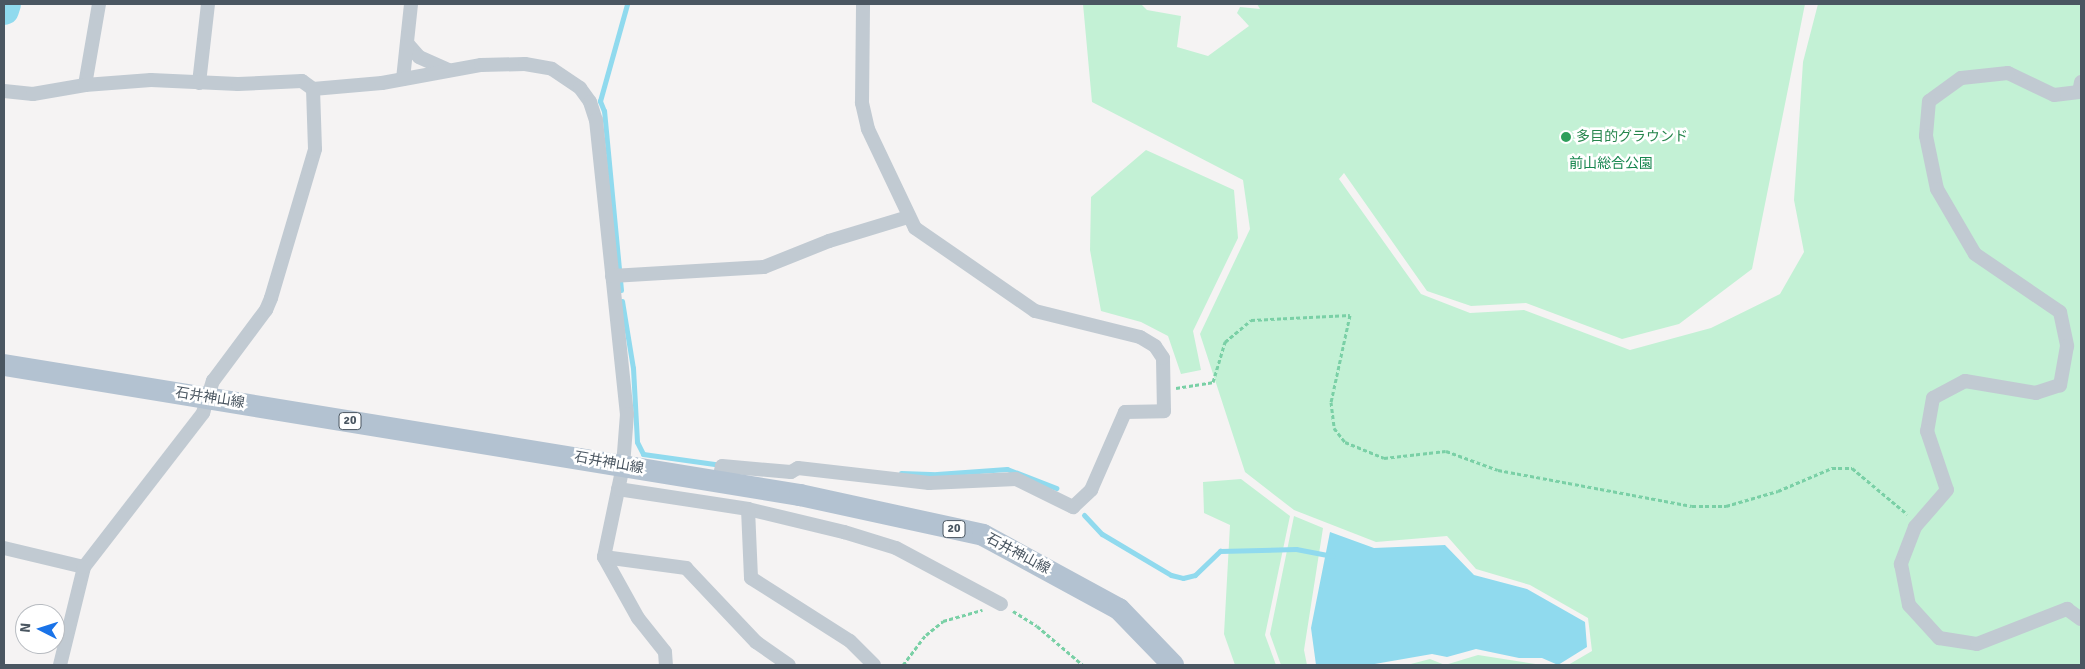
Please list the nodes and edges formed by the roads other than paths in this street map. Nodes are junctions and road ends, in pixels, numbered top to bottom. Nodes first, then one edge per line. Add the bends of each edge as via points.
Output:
1 (100, 4) edge
2 (208, 4) edge
3 (411, 4) edge
4 (863, 4) edge
5 (407, 43) junction
6 (451, 70) junction
7 (403, 79) junction
8 (2081, 82) edge
9 (200, 83) junction
10 (85, 84) junction
11 (313, 89) junction
12 (4, 91) edge
13 (908, 217) junction
14 (617, 276) junction
15 (4, 365) edge
16 (208, 397) junction
17 (623, 466) junction
18 (719, 481) junction
19 (618, 488) junction
20 (748, 509) junction
21 (4, 548) edge
22 (604, 558) junction
23 (84, 567) junction
24 (1001, 604) road end
25 (2081, 620) edge
26 (667, 663) edge
27 (60, 665) edge
28 (789, 665) edge
29 (874, 665) edge
30 (1173, 665) edge

1 - 10 street
2 - 9 street
3 - 5 street
4 - 13 street via 862,103 868,129
5 - 6 street via 419,56
5 - 7 street
6 - 7 street
6 - 14 street via 481,65 525,64 552,69 580,88 590,102 596,120
7 - 11 street
8 - 25 street via 2079,92 2054,95 2008,73 1961,78 1930,101 1926,136 1937,189 1975,254 2060,312 2067,346 2060,384 2036,393 1965,381 1933,398 1926,431 1947,490 1915,527 1901,564 1908,605 1939,638 1978,644 2067,609
9 - 10 street via 151,80
9 - 11 street via 302,81
10 - 12 street via 34,94
11 - 16 street via 315,149 272,298 213,381
13 - 14 street via 829,241 764,267
13 - 18 street via 924,236 950,250 1035,311 1131,334 1148,342 1163,358 1164,411 1125,412 1091,490 1073,507 1016,479 929,483 798,468 791,472 722,466
14 - 17 street via 627,414
15 - 16 main road, 石井神山線 / 20
16 - 17 main road, 石井神山線 / 20
16 - 23 street via 203,413
17 - 18 main road, 石井神山線 / 20
17 - 19 street
18 - 30 main road, 石井神山線 / 20 via 983,535 1118,609
19 - 20 street
19 - 22 street
20 - 24 street via 896,548
20 - 29 street via 751,578 850,641
21 - 23 street
22 - 26 street via 638,618 665,652
22 - 28 street via 686,568 756,642
23 - 27 street

